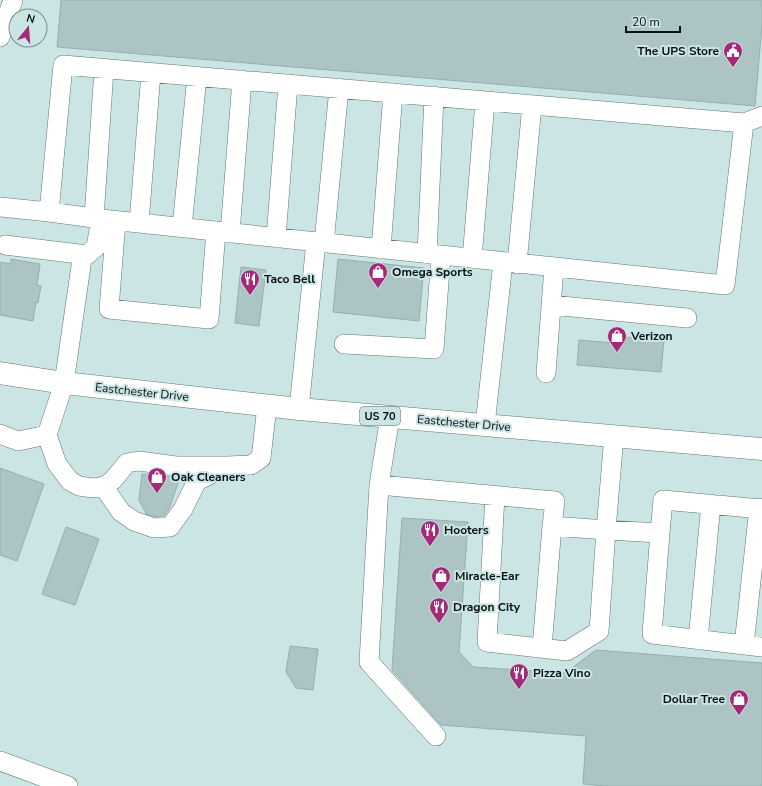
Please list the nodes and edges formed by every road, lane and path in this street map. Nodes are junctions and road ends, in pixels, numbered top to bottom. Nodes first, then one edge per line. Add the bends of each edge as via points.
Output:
1 (13, 0) edge
2 (0, 37) edge
3 (104, 68) junction
4 (151, 73) junction
5 (197, 76) junction
6 (242, 80) junction
7 (288, 84) junction
8 (339, 88) junction
9 (392, 93) junction
10 (434, 96) junction
11 (485, 101) junction
12 (532, 105) junction
13 (762, 116) edge
14 (744, 123) junction
15 (0, 207) edge
16 (49, 212) junction
17 (103, 219) junction
18 (139, 223) junction
19 (182, 227) junction
20 (223, 232) junction
21 (276, 238) junction
22 (320, 242) junction
23 (5, 244) dead end
24 (380, 249) junction
25 (87, 255) junction
26 (434, 255) junction
27 (472, 259) junction
28 (510, 263) junction
29 (554, 268) junction
30 (551, 305) junction
31 (687, 318) dead end
32 (344, 344) dead end
33 (0, 373) edge
34 (546, 373) dead end
35 (64, 383) junction
36 (267, 406) junction
37 (299, 409) junction
38 (390, 417) junction
39 (485, 425) junction
40 (0, 434) edge
41 (47, 435) junction
42 (614, 436) junction
43 (762, 449) edge
44 (227, 466) junction
45 (103, 486) junction
46 (379, 486) junction
47 (495, 496) junction
48 (711, 504) junction
49 (761, 508) edge
50 (552, 526) junction
51 (606, 530) junction
52 (660, 533) junction
53 (698, 640) junction
54 (753, 646) edge
55 (542, 648) junction
56 (436, 736) dead end
57 (0, 761) edge
58 (68, 786) edge

1 - 2 street
3 - 4 street
3 - 16 street via 63,65
3 - 17 street
4 - 5 street
4 - 18 street
5 - 6 street
5 - 19 street
6 - 7 street
6 - 20 street
7 - 8 street
7 - 21 street
8 - 9 street
8 - 22 street
9 - 10 street
9 - 24 street
10 - 11 street
10 - 26 street
11 - 12 street
11 - 27 street
12 - 14 street
12 - 28 street
13 - 14 street
14 - 29 street via 725,285
15 - 16 street
16 - 17 street
17 - 18 street
17 - 20 street via 109,310 209,319
17 - 25 street via 96,247
18 - 19 street
19 - 20 street
20 - 21 street
21 - 22 street
22 - 24 street
22 - 37 street
23 - 25 street
24 - 26 street
25 - 35 street via 82,259
26 - 27 street
26 - 32 street via 434,349
27 - 28 street
28 - 29 street
28 - 39 street
29 - 30 street
30 - 31 street
30 - 34 street
33 - 35 main road, Eastchester Drive / US 70
35 - 36 main road, Eastchester Drive / US 70
35 - 41 street
36 - 37 main road, Eastchester Drive / US 70
36 - 44 street via 261,458 251,465
37 - 38 main road, Eastchester Drive / US 70
38 - 39 main road, Eastchester Drive / US 70
38 - 46 street
39 - 42 main road, Eastchester Drive / US 70
40 - 41 street via 18,440
41 - 45 street via 57,464 70,481 79,486
42 - 43 main road, Eastchester Drive / US 70
42 - 51 street
44 - 45 street via 176,466 139,461 127,463
44 - 45 street via 197,481 170,527 154,528 134,521 121,512
46 - 47 street
46 - 56 street via 369,662
47 - 50 street via 555,501
47 - 55 street via 487,642
48 - 49 street
48 - 52 street via 663,500
48 - 53 street
49 - 54 street
50 - 51 street
50 - 55 street
51 - 52 street
51 - 55 street via 599,631 567,651
52 - 53 street via 652,634
53 - 54 street
57 - 58 street

